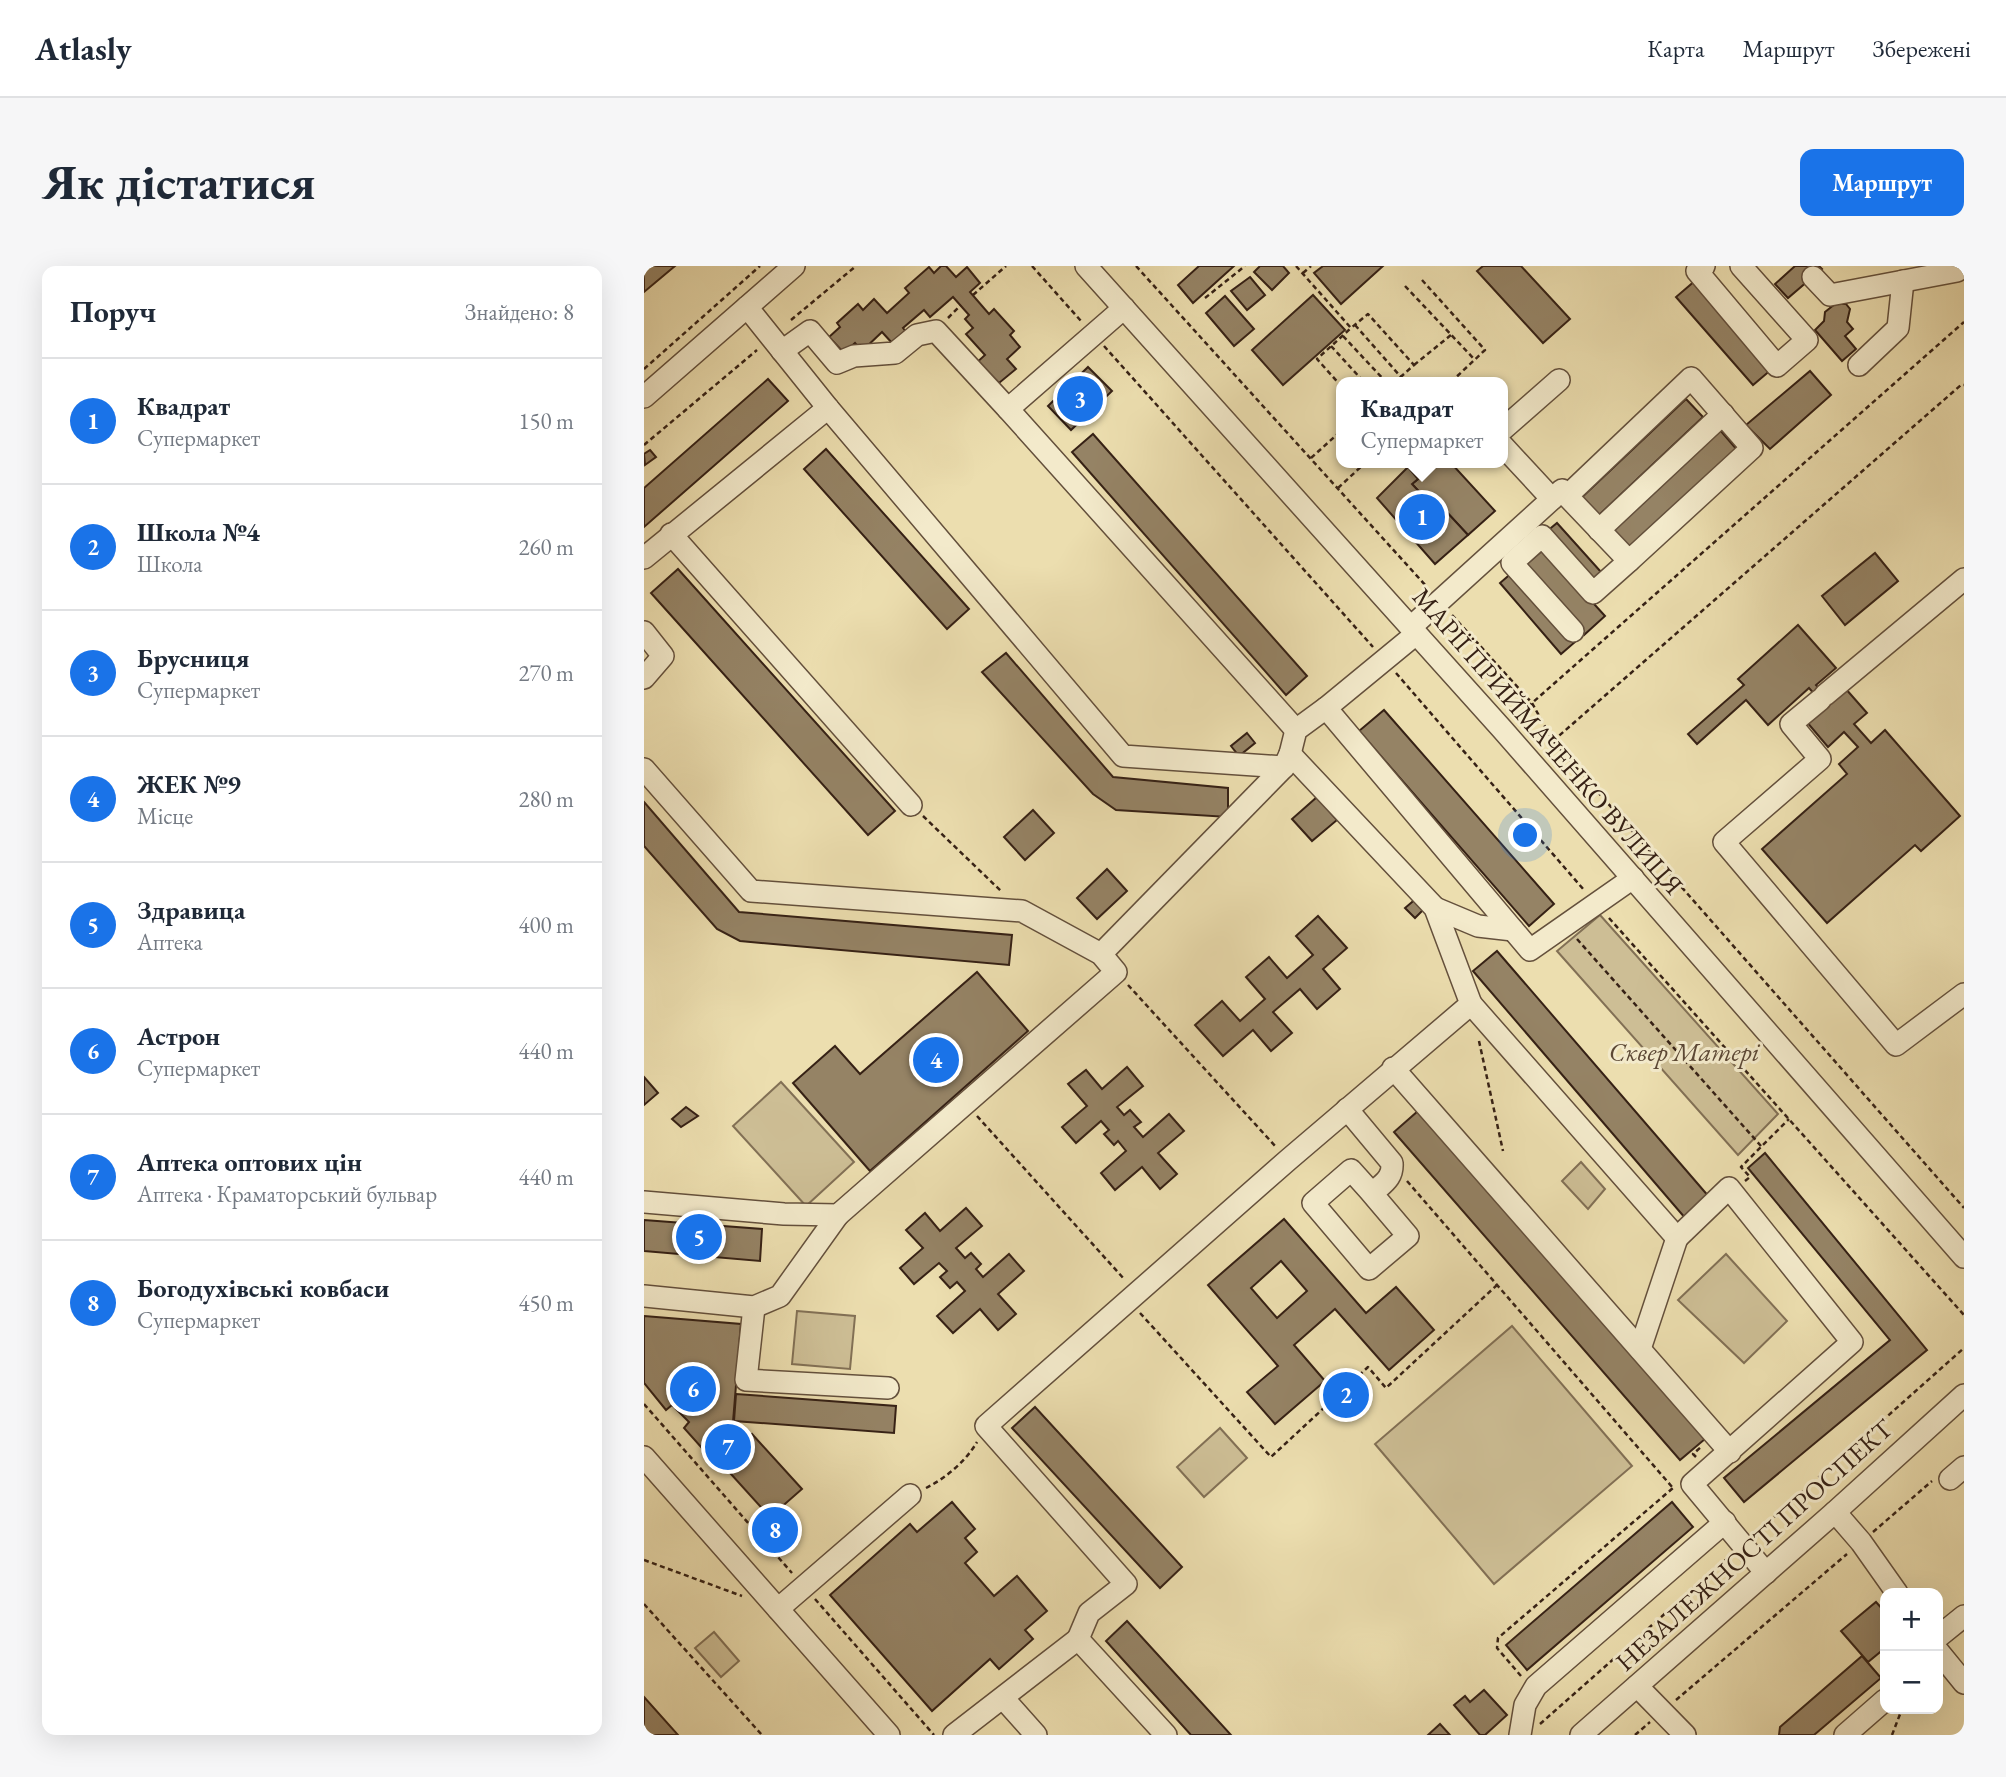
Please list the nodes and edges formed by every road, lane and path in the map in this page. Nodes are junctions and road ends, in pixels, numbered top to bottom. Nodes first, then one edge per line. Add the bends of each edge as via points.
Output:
1 (760, 266) edge
2 (794, 266) edge
3 (856, 266) edge
4 (1006, 266) edge
5 (1032, 266) edge
6 (1086, 266) edge
7 (1136, 266) edge
8 (1245, 266) edge
9 (1296, 266) edge
10 (1311, 266) edge
11 (1704, 266) edge
12 (1741, 266) edge
13 (1958, 272) edge
14 (1302, 273) junction
15 (1813, 277) dead end
16 (1422, 280) dead end
17 (1903, 281) junction
18 (1405, 286) dead end
19 (973, 296) dead end
20 (1205, 298) dead end
21 (747, 307) junction
22 (1124, 308) junction
23 (1964, 322) edge
24 (1355, 325) junction
25 (1351, 328) junction
26 (1093, 334) junction
27 (1343, 335) junction
28 (1451, 335) junction
29 (777, 344) junction
30 (1331, 346) junction
31 (1475, 360) junction
32 (1414, 365) junction
33 (1859, 365) dead end
34 (644, 369) edge
35 (1359, 377) edge
36 (1381, 377) edge
37 (1401, 377) joint
38 (1456, 377) edge
39 (1336, 380) edge
40 (1559, 380) dead end
41 (1964, 385) edge
42 (644, 397) edge
43 (828, 408) junction
44 (1008, 409) junction
45 (1723, 414) junction
46 (1508, 426) edge
47 (1336, 435) edge
48 (644, 445) edge
49 (1508, 450) edge
50 (1311, 458) junction
51 (1360, 468) edge
52 (1338, 488) junction
53 (1559, 498) junction
54 (1599, 530) junction
55 (671, 534) junction
56 (644, 558) edge
57 (1629, 561) junction
58 (1964, 579) edge
59 (1439, 600) junction
60 (1414, 630) junction
61 (1573, 631) dead end
62 (644, 632) edge
63 (1384, 660) junction
64 (648, 670) edge
65 (1532, 703) junction
66 (1326, 708) junction
67 (1502, 729) junction
68 (1296, 730) junction
69 (1553, 741) junction
70 (1287, 760) junction
71 (644, 769) edge
72 (911, 805) joint
73 (1633, 878) junction
74 (1002, 892) dead end
75 (1596, 904) junction
76 (1435, 908) junction
77 (1566, 926) junction
78 (1513, 930) junction
79 (1101, 954) junction
80 (1116, 972) junction
81 (1964, 994) edge
82 (1471, 1004) junction
83 (1393, 1068) junction
84 (966, 1103) junction
85 (1347, 1109) junction
86 (1789, 1119) junction
87 (1761, 1146) junction
88 (1503, 1151) dead end
89 (1288, 1160) junction
90 (1392, 1163) junction
91 (1373, 1193) junction
92 (1732, 1193) junction
93 (644, 1202) edge
94 (1964, 1208) edge
95 (838, 1214) junction
96 (1677, 1238) junction
97 (1964, 1257) edge
98 (1497, 1285) junction
99 (644, 1296) edge
100 (1133, 1296) junction
101 (754, 1307) junction
102 (1964, 1315) edge
103 (1640, 1349) junction
104 (888, 1388) dead end
105 (1964, 1395) edge
106 (644, 1404) edge
107 (986, 1426) junction
108 (1730, 1452) junction
109 (644, 1457) edge
110 (1949, 1475) edge
111 (910, 1495) joint
112 (1835, 1512) junction
113 (1724, 1522) junction
114 (1861, 1542) junction
115 (644, 1560) edge
116 (1766, 1573) junction
117 (803, 1586) junction
118 (1893, 1588) edge
119 (741, 1596) dead end
120 (644, 1604) edge
121 (778, 1609) junction
122 (1964, 1616) edge
123 (1078, 1639) junction
124 (1943, 1643) edge
125 (1940, 1651) edge
126 (1964, 1682) edge
127 (1637, 1686) junction
128 (1534, 1691) junction
129 (1003, 1698) junction
130 (1880, 1704) edge
131 (1662, 1712) junction
132 (1900, 1714) edge
133 (762, 1735) edge
134 (889, 1735) edge
135 (934, 1735) edge
136 (954, 1735) edge
137 (1036, 1735) edge
138 (1166, 1735) edge
139 (1520, 1735) edge
140 (1581, 1735) edge
141 (1636, 1735) edge
142 (1685, 1735) edge
143 (1845, 1735) edge
144 (1892, 1735) edge

1 - 34 path
2 - 21 street
3 - 29 path
4 - 19 path
5 - 26 path
6 - 22 street, МАРІЇ ПРИЙМАЧЕНКО ВУЛИЦЯ
7 - 50 path
8 - 20 path
9 - 14 path
10 - 14 path
11 - 12 street via 1696,271 1777,366 1807,340
13 - 17 street
14 - 25 path
15 - 17 street via 1830,295
16 - 31 path via 1485,350
17 - 33 street via 1898,328
18 - 28 path
21 - 29 street
21 - 42 street
22 - 26 street
22 - 60 street, МАРІЇ ПРИЙМАЧЕНКО ВУЛИЦЯ
23 - 65 path
24 - 25 path
24 - 32 path via 1368,314
24 - 37 path
25 - 27 path
26 - 44 street
26 - 63 path
27 - 30 path
27 - 36 path
28 - 31 path
28 - 32 path
29 - 43 street
29 - 44 street via 810,331 837,363 854,356 895,353 917,335 936,331
29 - 48 path
30 - 35 path
30 - 39 path via 1317,359
31 - 38 path
32 - 37 path
40 - 46 street
41 - 69 path
43 - 55 street
43 - 70 street via 1123,755
44 - 68 street
45 - 53 street via 1691,378
45 - 54 street
45 - 57 street via 1752,448
47 - 50 path
49 - 53 street
50 - 52 path
51 - 52 path
52 - 59 path
53 - 54 street
53 - 59 street
54 - 57 street
55 - 56 street
55 - 72 street
57 - 61 street via 1593,593 1542,537 1512,562
58 - 81 street via 1791,724 1820,759 1724,842 1896,1045
59 - 60 street
59 - 65 path
60 - 63 street
60 - 67 street, МАРІЇ ПРИЙМАЧЕНКО ВУЛИЦЯ
62 - 64 street via 663,656
63 - 66 street
63 - 75 path
65 - 67 path
65 - 69 path
66 - 68 street
66 - 78 street
67 - 73 street, МАРІЇ ПРИЙМАЧЕНКО ВУЛИЦЯ
68 - 70 street
69 - 94 path
70 - 76 street
70 - 79 street
71 - 79 street via 751,891 1022,911
72 - 74 path
73 - 75 street
73 - 97 street, МАРІЇ ПРИЙМАЧЕНКО ВУЛИЦЯ
75 - 77 street
75 - 86 path
76 - 78 street via 1478,926
76 - 82 street
77 - 78 street via 1530,950
77 - 87 path
79 - 80 street
80 - 84 street
80 - 89 path
82 - 83 street
82 - 88 path
82 - 96 street
83 - 85 street
83 - 103 street
84 - 95 street
84 - 100 path
85 - 89 street
85 - 90 street
86 - 87 path
86 - 102 path
87 - 92 path via 1741,1167 1750,1177
89 - 100 street
90 - 91 street via 1390,1177
90 - 98 path
91 - 91 street via 1351,1170 1313,1203 1370,1269 1408,1236
92 - 96 street via 1729,1188
92 - 108 street via 1852,1342
93 - 95 street
95 - 101 street via 780,1296
96 - 103 street
98 - 100 path via 1386,1388 1368,1367 1271,1457
98 - 128 path via 1673,1488 1498,1638 1497,1648
99 - 101 street
100 - 107 street
101 - 104 street via 746,1380
103 - 108 street
105 - 112 street, НЕЗАЛЕЖНОСТІ ПРОСПЕКТ
106 - 117 path
107 - 111 path via 971,1452 941,1481
107 - 123 street via 1126,1584 1089,1613
108 - 113 street via 1692,1484
109 - 121 street
110 - 114 path
111 - 117 street
112 - 114 street
112 - 116 street, НЕЗАЛЕЖНОСТІ ПРОСПЕКТ
113 - 116 street
113 - 128 street
114 - 118 street
114 - 131 path
115 - 119 path
116 - 127 street, НЕЗАЛЕЖНОСТІ ПРОСПЕКТ
117 - 121 street
117 - 135 path
120 - 133 path
121 - 134 street
122 - 124 street
123 - 129 street
123 - 138 street
125 - 126 street
127 - 131 street
127 - 140 street, НЕЗАЛЕЖНОСТІ ПРОСПЕКТ
128 - 139 street via 1525,1705
129 - 136 street
129 - 137 street
130 - 143 street
131 - 141 path
131 - 142 street
132 - 144 path

